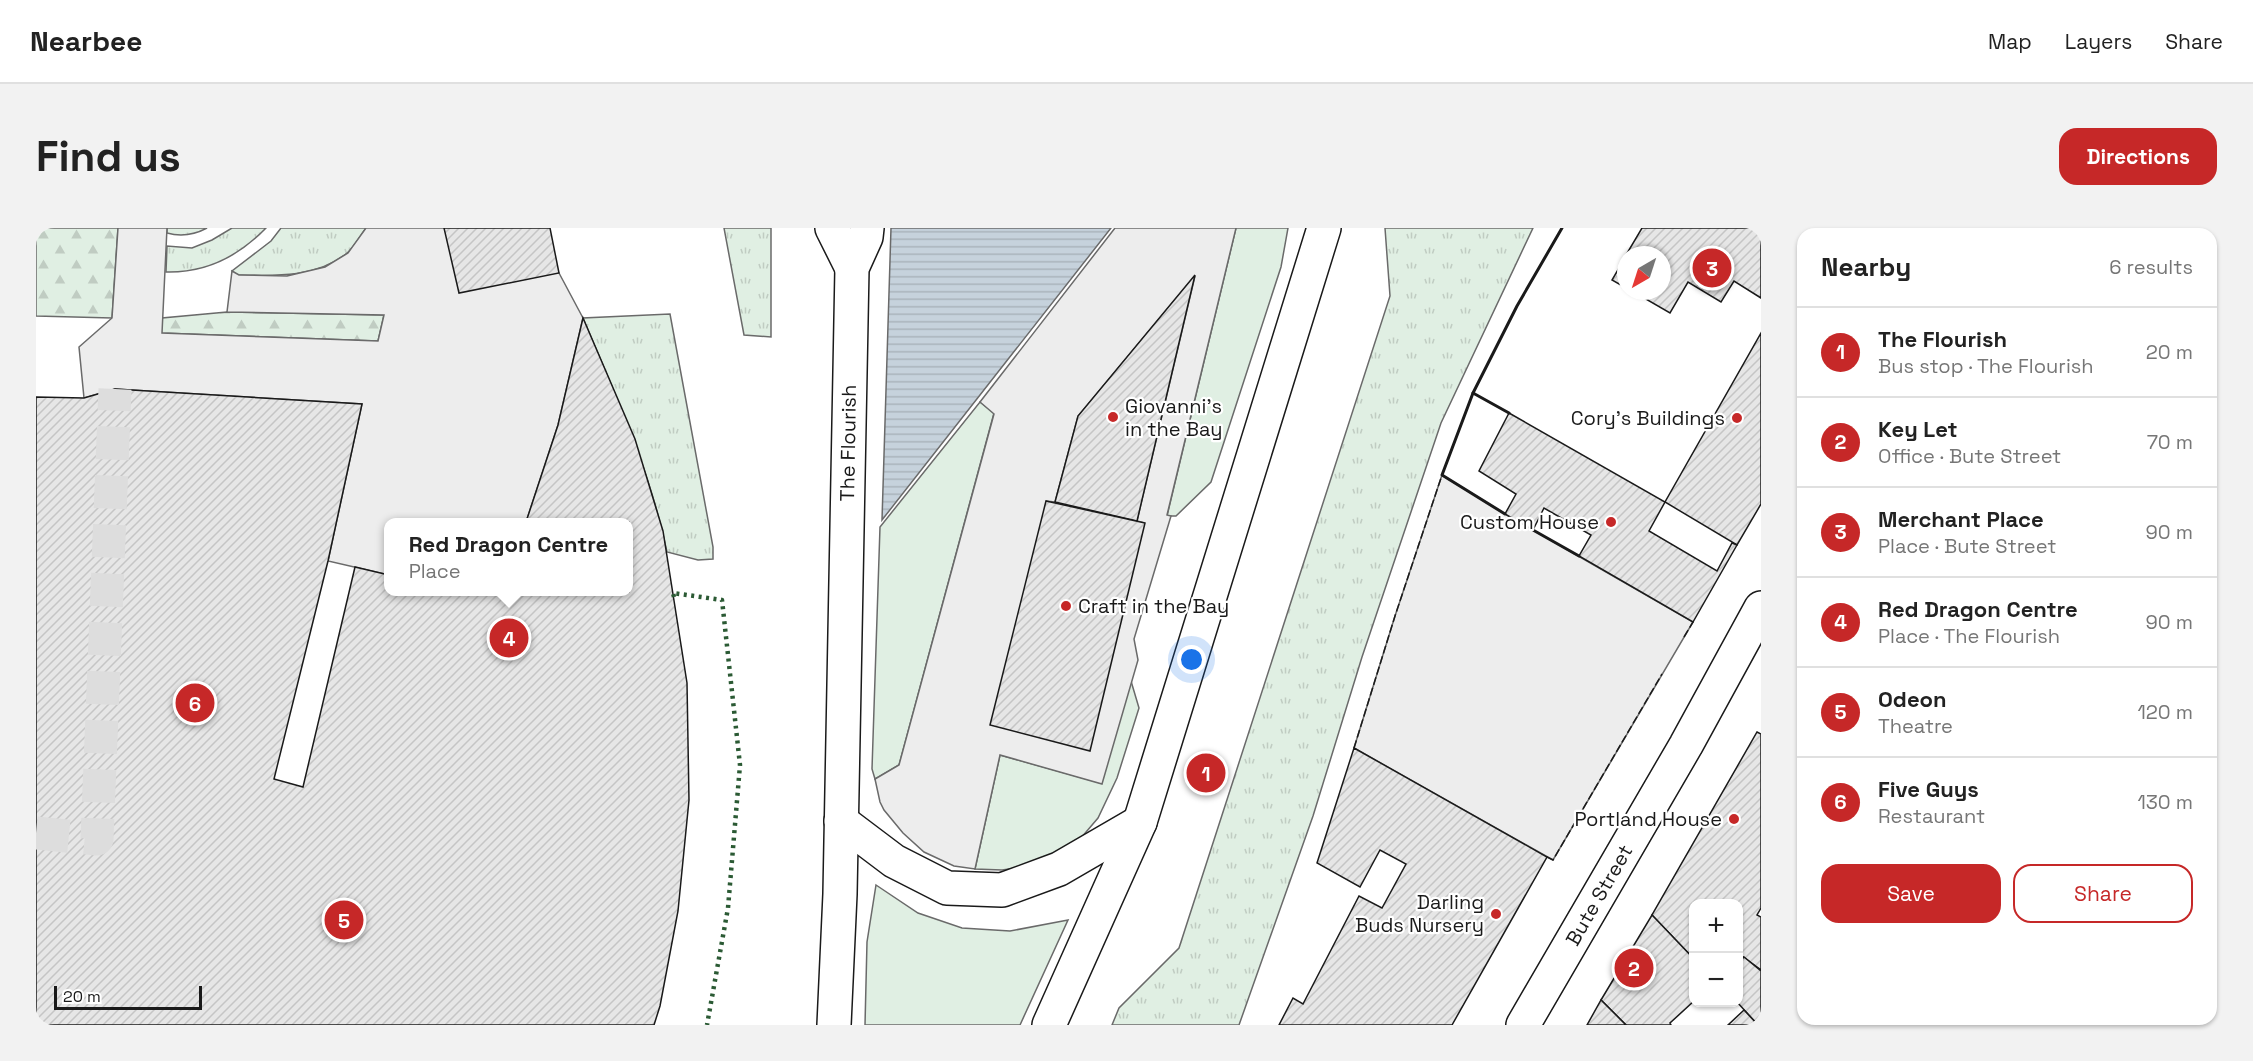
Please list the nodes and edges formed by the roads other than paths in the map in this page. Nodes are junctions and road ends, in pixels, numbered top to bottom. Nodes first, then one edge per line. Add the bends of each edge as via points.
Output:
1 (832, 228) edge
2 (867, 228) edge
3 (1324, 228) edge
4 (852, 268) junction
5 (1761, 608) edge
6 (841, 821) junction
7 (1140, 822) junction
8 (834, 1025) edge
9 (1048, 1025) edge
10 (1523, 1025) edge

1 - 4 main road
2 - 4 main road, The Flourish
3 - 7 main road
4 - 6 main road, The Flourish
5 - 10 main road, Bute Street via 1692,735
6 - 7 main road via 894,861 947,888 1002,890 1059,869
6 - 8 main road, The Flourish
7 - 9 main road

